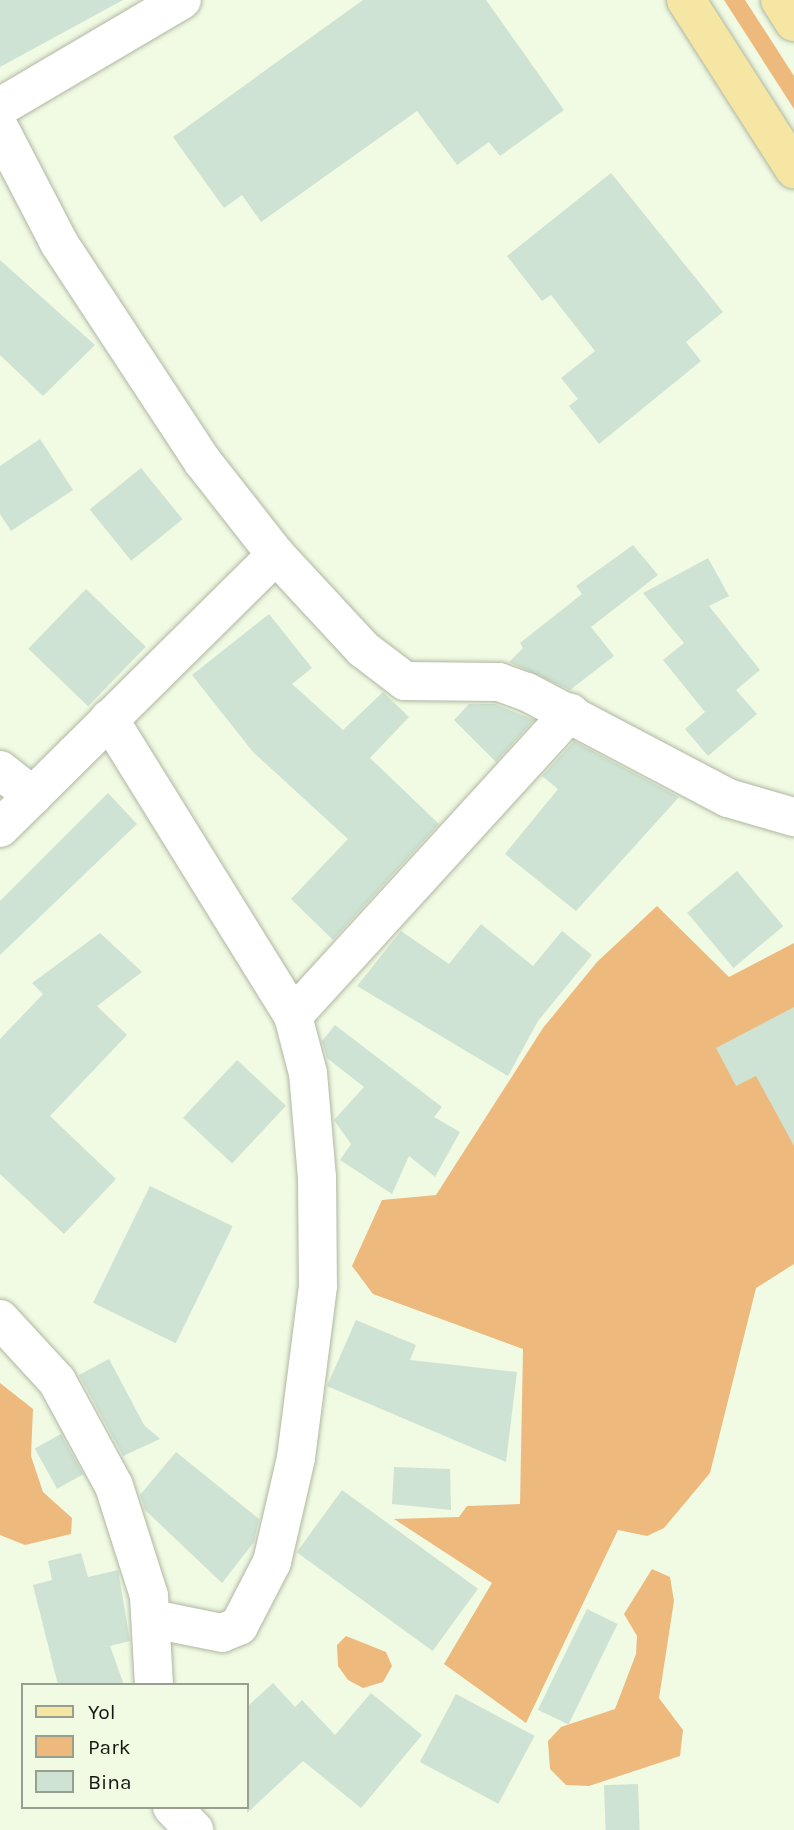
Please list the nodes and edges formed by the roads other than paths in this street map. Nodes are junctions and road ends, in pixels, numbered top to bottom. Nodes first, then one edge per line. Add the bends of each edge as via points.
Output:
1 (182, 0) edge
2 (686, 0) edge
3 (780, 0) edge
4 (794, 22) edge
5 (0, 107) edge
6 (0, 129) edge
7 (794, 169) edge
8 (275, 555) junction
9 (570, 713) junction
10 (109, 719) junction
11 (0, 771) edge
12 (33, 796) junction
13 (794, 817) edge
14 (0, 828) edge
15 (293, 1016) junction
16 (0, 1319) edge
17 (153, 1619) junction
18 (154, 1683) edge
19 (174, 1809) edge
20 (194, 1830) edge

1 - 5 street
2 - 7 main road
3 - 4 main road
6 - 8 street via 98,305 203,461
8 - 9 street via 363,649 405,681 499,682
8 - 10 street
9 - 13 street via 728,798
9 - 15 street
10 - 12 street
10 - 15 street
11 - 12 street
12 - 14 street
15 - 17 street via 308,1073 318,1286 285,1509 272,1562 239,1626 222,1633
16 - 17 street via 57,1381 81,1419 137,1546
17 - 18 street
19 - 20 street

